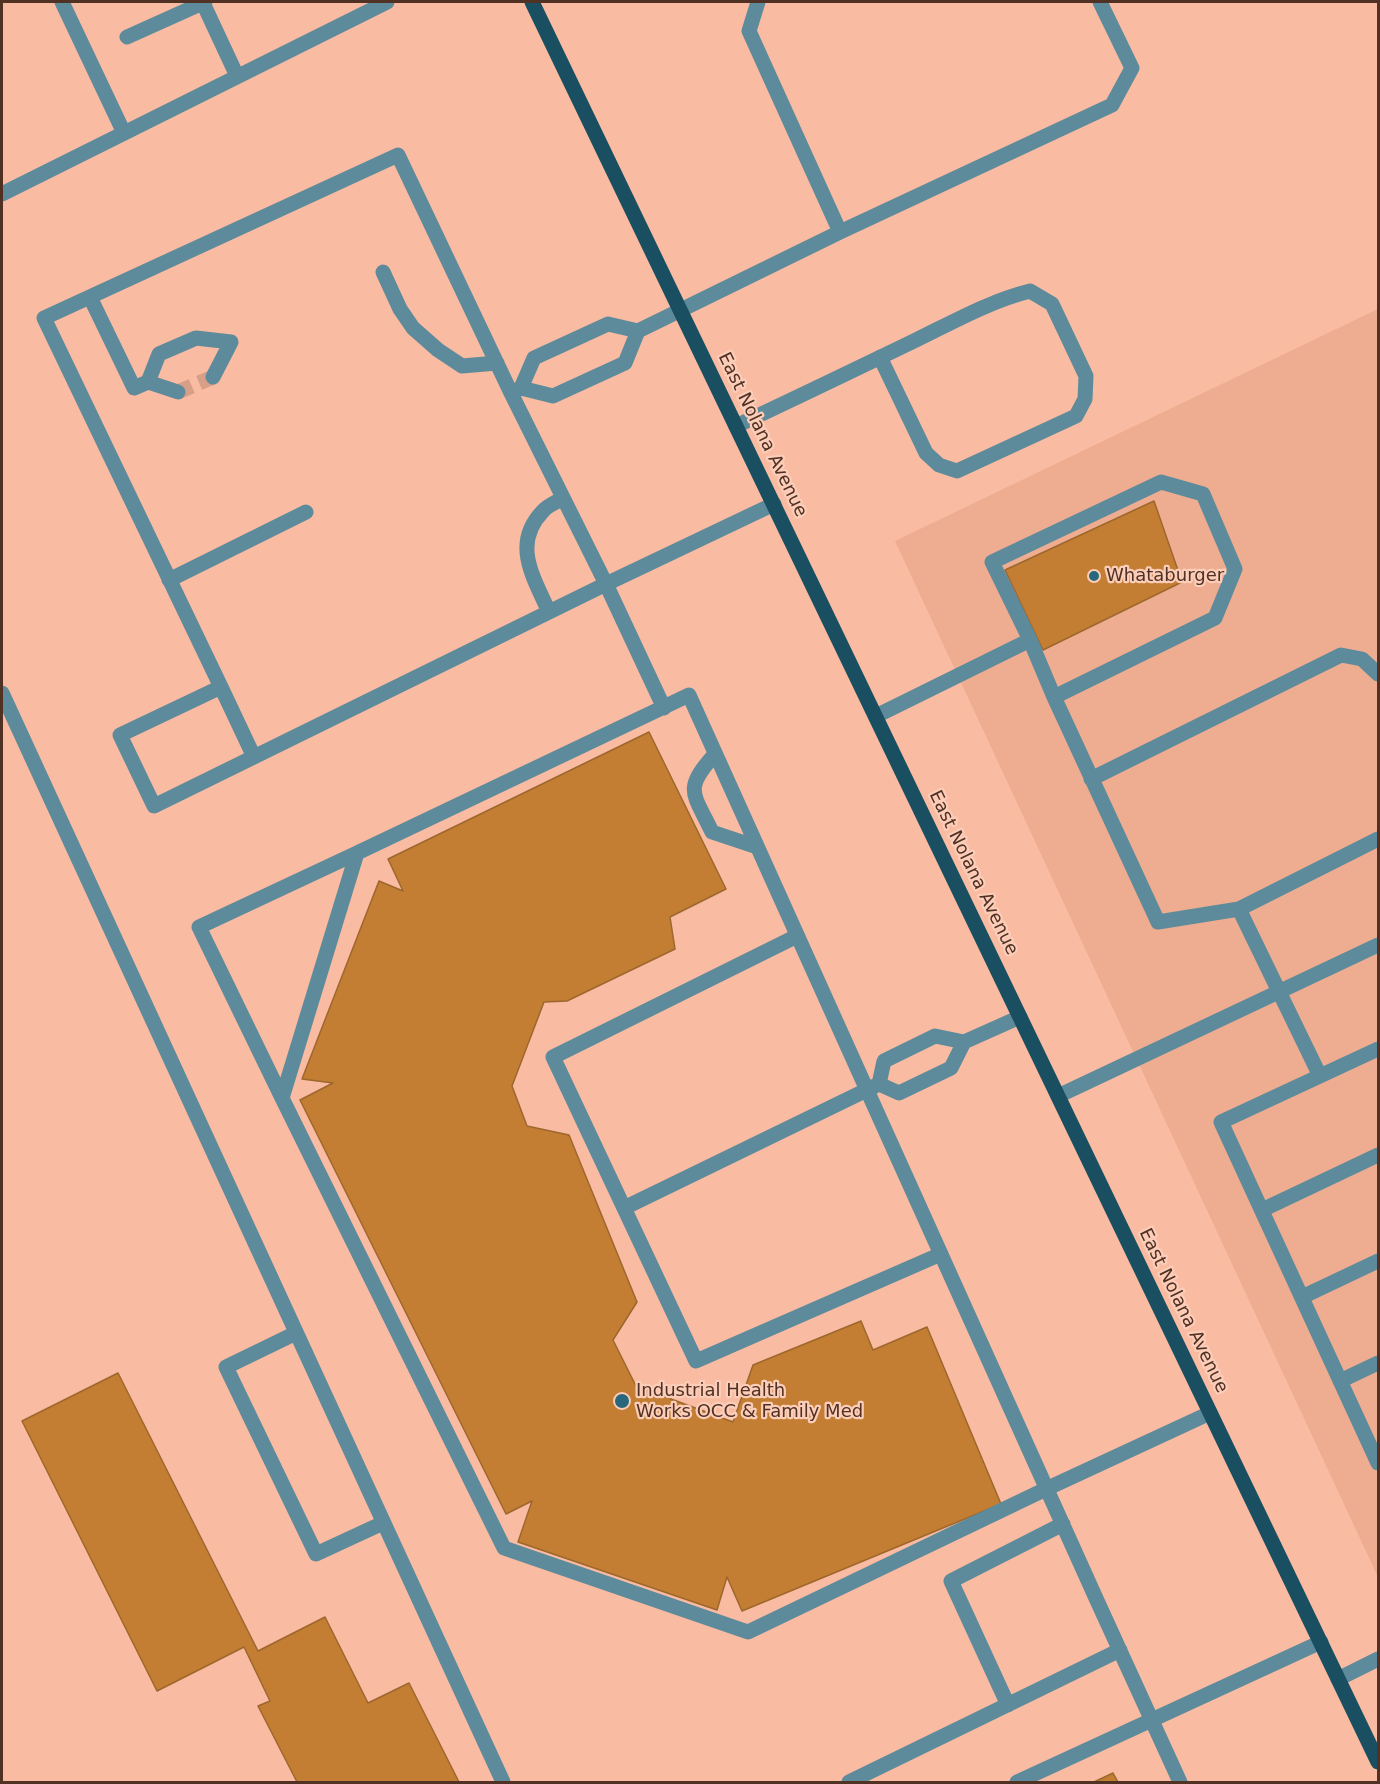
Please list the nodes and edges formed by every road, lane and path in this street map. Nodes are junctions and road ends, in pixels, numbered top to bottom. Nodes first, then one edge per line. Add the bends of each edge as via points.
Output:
1 (62, 2) edge
2 (204, 2) edge
3 (387, 2) edge
4 (532, 2) edge
5 (758, 2) edge
6 (1100, 2) edge
7 (127, 37) dead end
8 (237, 76) junction
9 (124, 133) junction
10 (2, 194) edge
11 (840, 232) junction
12 (383, 272) dead end
13 (90, 297) junction
14 (681, 310) junction
15 (638, 331) junction
16 (880, 357) junction
17 (497, 363) junction
18 (213, 377) tunnel mouth
19 (148, 382) junction
20 (516, 390) junction
21 (178, 392) tunnel mouth
22 (736, 426) junction
23 (563, 498) junction
24 (774, 504) junction
25 (306, 512) dead end
26 (169, 579) junction
27 (606, 584) junction
28 (549, 612) junction
29 (1030, 640) junction
30 (1378, 674) edge
31 (221, 687) junction
32 (2, 693) edge
33 (1054, 697) junction
34 (664, 708) junction
35 (876, 716) junction
36 (716, 754) junction
37 (254, 757) junction
38 (1091, 779) junction
39 (1378, 839) edge
40 (757, 847) junction
41 (357, 853) junction
42 (1239, 909) junction
43 (797, 936) junction
44 (1378, 945) edge
45 (1280, 992) junction
46 (1020, 1017) junction
47 (964, 1042) junction
48 (1378, 1049) edge
49 (1320, 1076) junction
50 (873, 1087) junction
51 (1058, 1096) junction
52 (282, 1098) junction
53 (1378, 1155) edge
54 (624, 1208) junction
55 (1262, 1210) junction
56 (940, 1254) junction
57 (1378, 1261) edge
58 (1302, 1297) junction
59 (296, 1333) junction
60 (1378, 1363) edge
61 (1340, 1381) junction
62 (1210, 1413) junction
63 (1378, 1463) edge
64 (1046, 1489) junction
65 (383, 1523) junction
66 (1063, 1524) junction
67 (1321, 1642) junction
68 (1120, 1650) junction
69 (1378, 1659) edge
70 (1338, 1679) junction
71 (1008, 1705) junction
72 (1151, 1719) junction
73 (1378, 1762) edge
74 (503, 1782) edge
75 (849, 1782) edge
76 (1017, 1782) edge
77 (1180, 1782) edge

1 - 9 lane
2 - 7 lane
2 - 8 lane
3 - 8 lane
4 - 14 main road, East Nolana Avenue
5 - 11 lane via 748,31
6 - 11 lane via 1132,68 1112,105
8 - 9 lane
9 - 10 lane
11 - 14 lane
12 - 17 lane via 413,328 438,350 462,366
13 - 17 lane via 398,156
13 - 19 lane via 134,388
13 - 26 lane via 44,318
14 - 15 lane
14 - 22 main road, East Nolana Avenue
15 - 20 lane via 608,324 534,358
15 - 20 lane via 626,363 553,396
16 - 16 lane via 1005,297 1030,291 1052,304 1086,376 1085,399 1076,416 957,471 939,465 926,453
16 - 22 lane
17 - 20 lane
18 - 19 lane via 231,342 196,338 159,354
19 - 21 lane
20 - 23 lane
22 - 24 main road, East Nolana Avenue
23 - 27 lane
23 - 28 lane via 544,509 525,547 529,567
24 - 27 lane
24 - 35 main road, East Nolana Avenue
25 - 26 lane
26 - 31 lane
27 - 28 lane
27 - 34 lane
28 - 37 lane
29 - 33 lane
29 - 33 lane via 992,562 1161,482 1203,494 1235,568 1215,618
29 - 35 lane
30 - 38 lane via 1362,659 1341,655
31 - 37 lane
31 - 37 lane via 120,735 154,806
32 - 59 lane
33 - 38 lane
34 - 36 lane via 689,695
34 - 41 lane
35 - 46 main road, East Nolana Avenue
36 - 40 lane
36 - 40 lane via 698,773 693,787 695,797 712,832
38 - 42 lane via 1158,922
39 - 42 lane
40 - 43 lane
41 - 52 lane
41 - 52 lane via 199,927
42 - 45 lane
43 - 50 lane
43 - 54 lane via 553,1057
44 - 45 lane
45 - 49 lane
45 - 51 lane
46 - 47 lane
46 - 51 main road, East Nolana Avenue
47 - 50 lane via 951,1068 899,1093
47 - 50 lane via 935,1036 884,1061
48 - 49 lane
49 - 55 lane via 1221,1122
50 - 54 lane
50 - 56 lane
51 - 62 main road, East Nolana Avenue
52 - 64 lane via 504,1548 748,1632
53 - 55 lane
54 - 56 lane via 696,1361
55 - 58 lane
56 - 64 lane
57 - 58 lane
58 - 61 lane
59 - 65 lane
59 - 65 lane via 226,1367 316,1554
60 - 61 lane
61 - 63 lane
62 - 64 lane
62 - 67 main road, East Nolana Avenue
64 - 66 lane
65 - 74 lane
66 - 68 lane
66 - 71 lane via 951,1581
67 - 70 main road, East Nolana Avenue
67 - 72 lane
68 - 71 lane
68 - 72 lane
69 - 70 lane
70 - 73 main road, East Nolana Avenue
71 - 75 lane
72 - 76 lane
72 - 77 lane

